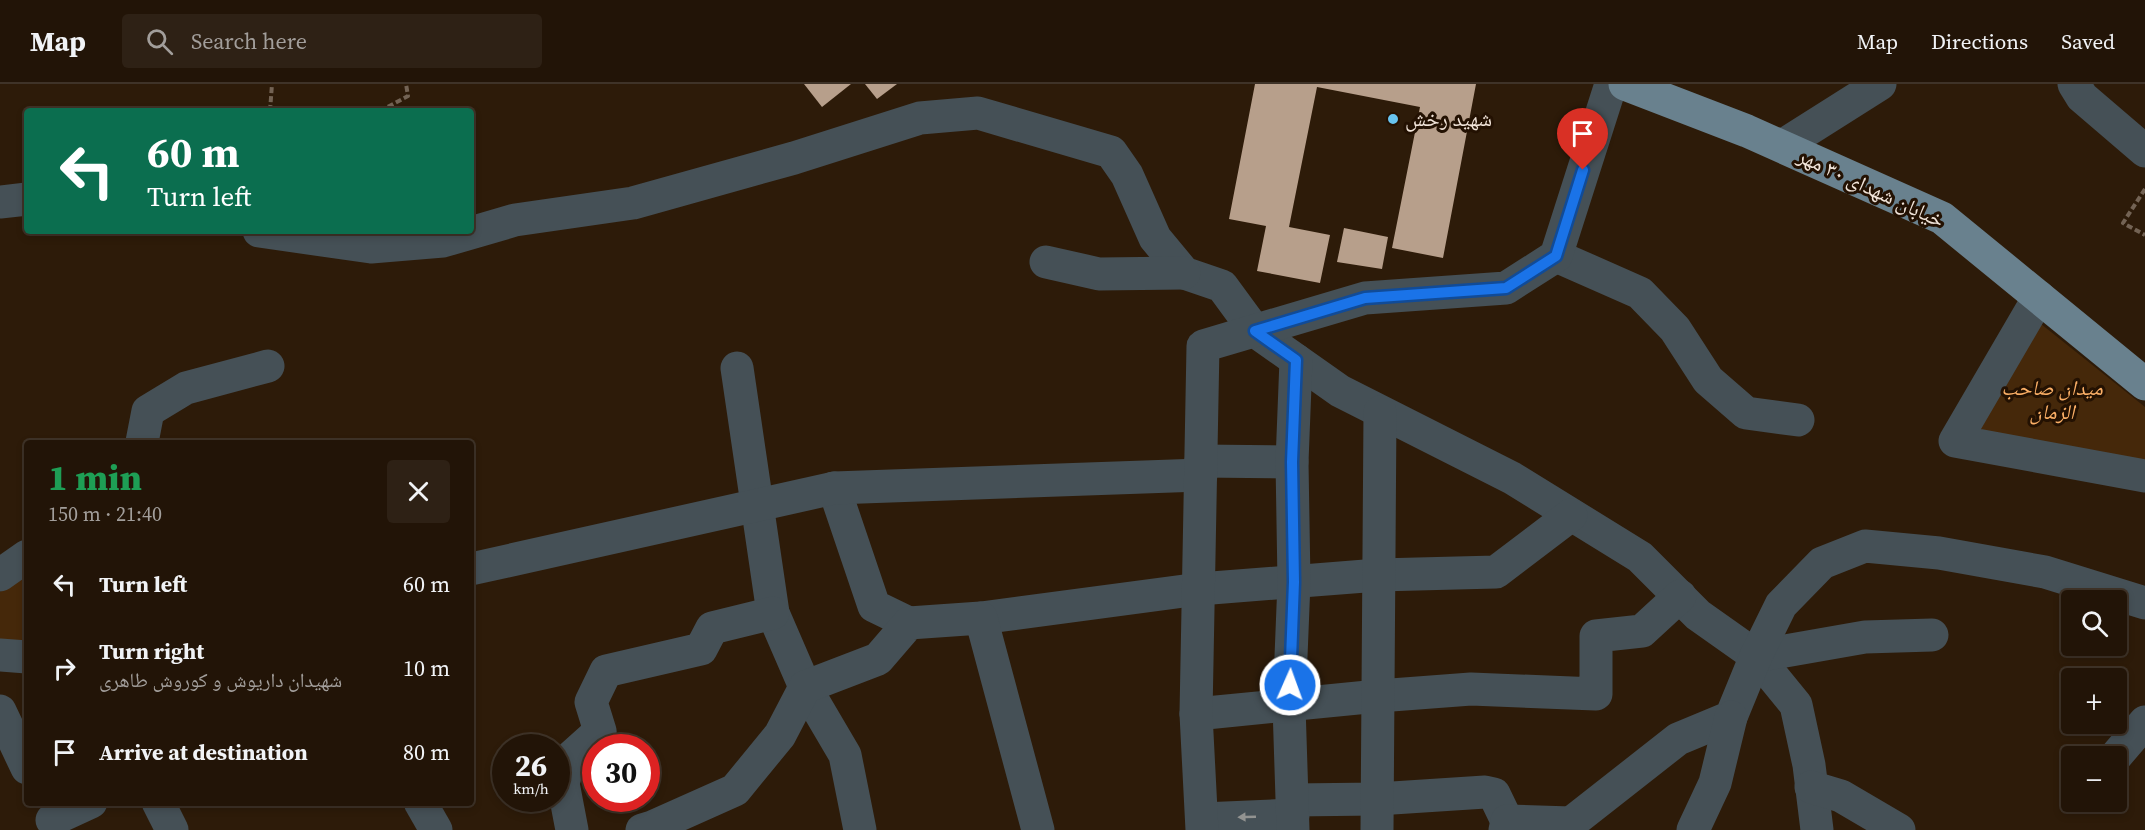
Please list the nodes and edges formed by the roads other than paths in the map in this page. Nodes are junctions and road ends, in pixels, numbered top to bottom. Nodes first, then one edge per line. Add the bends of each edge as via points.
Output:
1 (1611, 84) edge
2 (1625, 84) edge
3 (1880, 84) edge
4 (2074, 84) edge
5 (1782, 146) junction
6 (2145, 152) edge
7 (24, 199) edge
8 (0, 202) edge
9 (474, 232) edge
10 (280, 234) edge
11 (467, 234) edge
12 (1556, 256) junction
13 (1046, 262) dead end
14 (1184, 273) junction
15 (2039, 297) junction
16 (1255, 331) junction
17 (1296, 360) junction
18 (268, 366) dead end
19 (737, 368) dead end
20 (2145, 384) edge
21 (1380, 412) junction
22 (1798, 420) dead end
23 (142, 440) edge
24 (1292, 462) junction
25 (1201, 468) junction
26 (2145, 476) edge
27 (834, 488) junction
28 (756, 505) junction
29 (1571, 515) junction
30 (24, 558) edge
31 (474, 567) edge
32 (1378, 575) junction
33 (0, 576) edge
34 (1294, 582) junction
35 (1199, 589) junction
36 (1680, 597) junction
37 (2145, 603) edge
38 (773, 613) junction
39 (981, 618) junction
40 (909, 623) junction
41 (1932, 635) dead end
42 (0, 655) edge
43 (1756, 656) junction
44 (24, 657) edge
45 (805, 687) junction
46 (1378, 696) junction
47 (1289, 706) junction
48 (0, 711) edge
49 (1196, 714) junction
50 (1731, 717) junction
51 (2145, 722) edge
52 (2125, 746) edge
53 (24, 762) edge
54 (1811, 787) junction
55 (80, 806) edge
56 (160, 806) edge
57 (422, 806) edge
58 (1377, 814) edge
59 (1293, 815) edge
60 (51, 817) edge
61 (1202, 824) edge
62 (1506, 826) edge
63 (172, 830) edge
64 (436, 830) edge
65 (572, 830) edge
66 (642, 830) edge
67 (860, 830) edge
68 (1038, 830) edge
69 (1693, 830) edge
70 (1817, 830) edge
71 (1899, 830) edge

1 - 12 street
2 - 5 main road, خیابان شهدای ۳۰ مهر
3 - 5 street
4 - 6 street via 2082,97
5 - 15 main road, خیابان شهدای ۳۰ مهر via 1942,218
7 - 8 street
9 - 14 street via 515,220 633,203 921,118 978,113 1111,152 1127,175 1155,238
10 - 11 street via 371,247 443,241
12 - 16 street via 1506,288 1365,298
12 - 22 street via 1640,294 1675,329 1708,380 1746,413
13 - 14 street via 1099,274
14 - 16 street via 1222,286
15 - 20 main road, خیابان شهدای ۳۰ مهر
15 - 26 street via 1955,441
16 - 17 street
16 - 25 street via 1203,346
17 - 21 street via 1340,391
17 - 24 street
18 - 23 street via 186,388 148,411
19 - 28 street
21 - 29 street via 1512,478
21 - 32 street
24 - 25 street
24 - 34 street
25 - 27 street
25 - 35 street
27 - 28 street
27 - 40 street via 874,606
28 - 31 street
28 - 38 street
29 - 32 street via 1496,572
29 - 36 street via 1640,557
30 - 33 street
32 - 34 street
32 - 46 street
34 - 35 street
34 - 47 street
35 - 39 street
35 - 49 street
36 - 43 street via 1698,615
36 - 46 street via 1641,631 1596,636 1596,694 1471,689
37 - 43 street via 2045,572 1939,553 1865,546 1822,563 1781,605
38 - 45 street
38 - 65 street via 712,628 701,649 606,671 591,702 600,731 571,757 563,783
39 - 40 street
39 - 68 street
40 - 45 street via 878,659
41 - 43 street via 1865,637
42 - 44 street
43 - 50 street
43 - 54 street via 1796,705
45 - 66 street via 780,735 735,790
45 - 67 street via 845,755
46 - 47 street
46 - 58 street
47 - 49 street
47 - 59 street
48 - 53 street
49 - 61 street
50 - 62 street via 1678,739 1571,823
50 - 69 street via 1715,783
51 - 52 street
54 - 70 street
54 - 71 street via 1841,796
55 - 60 street
56 - 63 street
57 - 64 street
58 - 59 street
58 - 62 street via 1485,792 1494,795
59 -> 61 street

